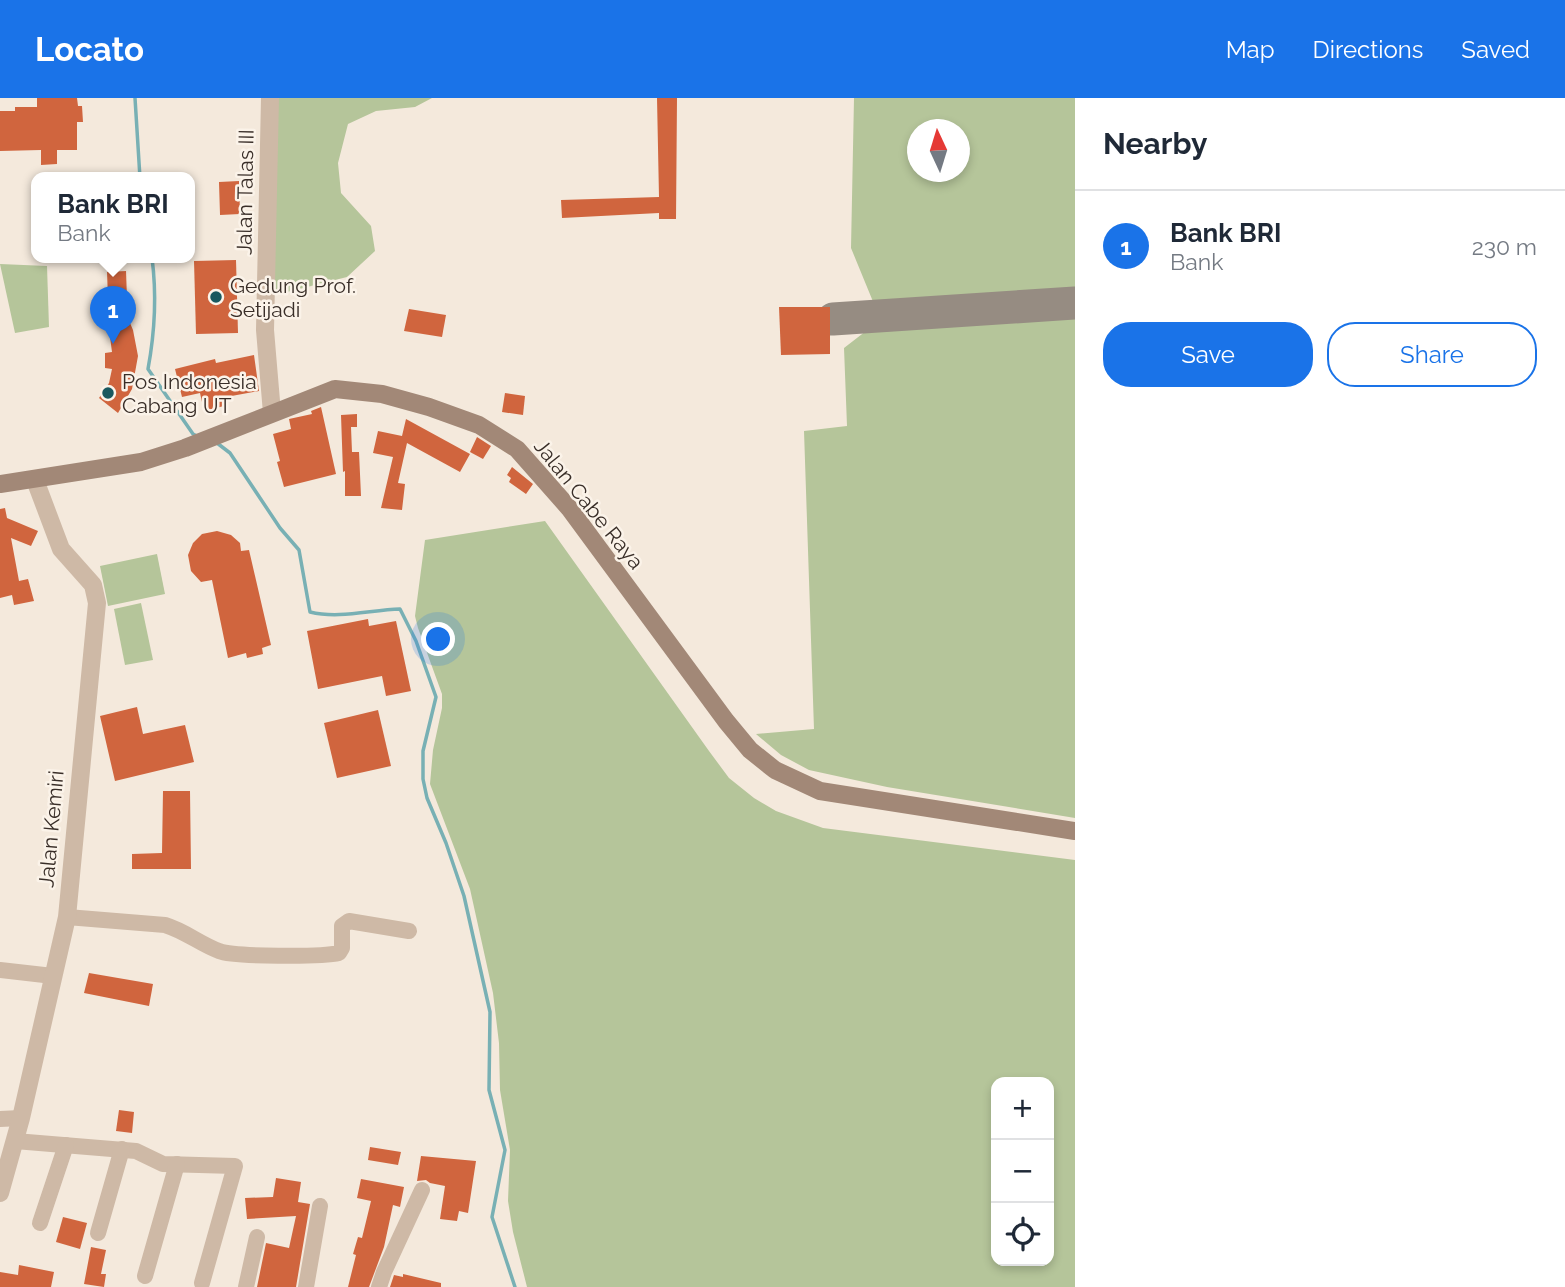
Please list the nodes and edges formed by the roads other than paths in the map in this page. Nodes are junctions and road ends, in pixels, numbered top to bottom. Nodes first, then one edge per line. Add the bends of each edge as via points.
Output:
1 (270, 98) edge
2 (272, 413) junction
3 (35, 480) junction
4 (0, 484) edge
5 (1075, 831) edge
6 (66, 917) junction
7 (409, 932) dead end
8 (0, 970) edge
9 (53, 976) junction
10 (21, 1118) junction
11 (0, 1119) edge
12 (15, 1141) junction
13 (65, 1145) junction
14 (122, 1149) junction
15 (177, 1164) junction
16 (422, 1190) dead end
17 (0, 1193) edge
18 (320, 1206) dead end
19 (40, 1223) dead end
20 (99, 1233) dead end
21 (257, 1237) dead end
22 (145, 1276) dead end
23 (202, 1283) dead end
24 (246, 1287) edge
25 (306, 1287) edge
26 (379, 1287) edge

1 - 2 street, Jalan Talas III via 265,330
2 - 3 main road, Jalan Cabe Raya via 141,462
2 - 5 main road, Jalan Cabe Raya via 335,389 349,389 429,407 479,425 517,449 544,478 726,721 750,750 775,770 802,784 844,796
3 - 4 main road, Jalan Cabe Raya
3 - 6 street, Jalan Kemiri via 61,549 97,594
6 - 7 street via 165,925 217,951 238,955 339,953 342,926 349,921
6 - 9 street, Jalan Kemiri
8 - 9 street
9 - 10 street, Jalan Kemiri
10 - 11 street
10 - 12 street, Jalan Kemiri
12 - 13 street
12 - 17 street, Jalan Kemiri
13 - 14 street
13 - 19 street
14 - 15 street via 163,1164
14 - 20 street
15 - 22 street
15 - 23 street via 235,1166
16 - 26 street
18 - 25 street
21 - 24 street

